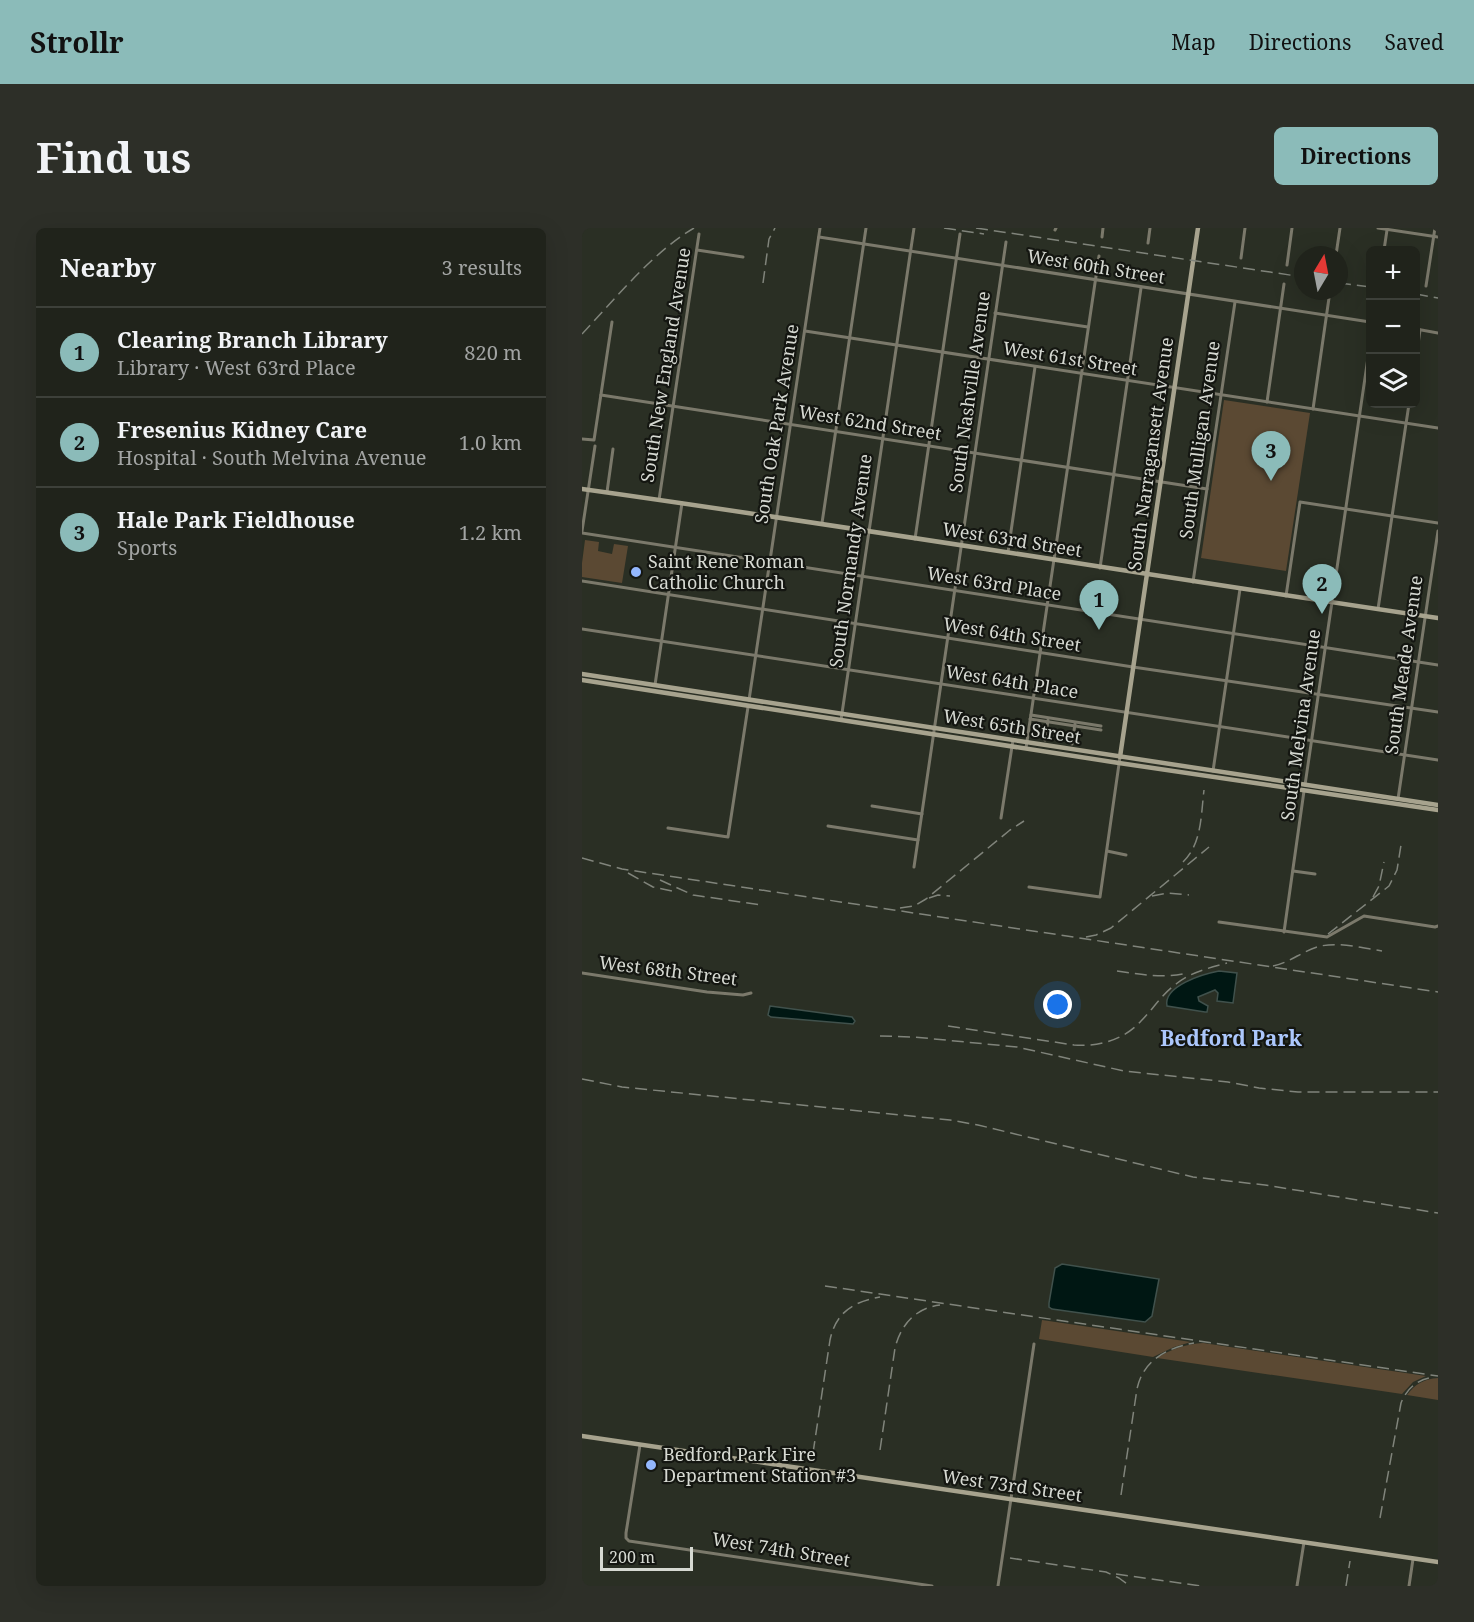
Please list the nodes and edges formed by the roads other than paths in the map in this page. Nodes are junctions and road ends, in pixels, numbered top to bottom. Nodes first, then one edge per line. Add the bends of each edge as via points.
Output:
1 (820, 228) edge
2 (866, 228) edge
3 (914, 228) edge
4 (1103, 228) edge
5 (1150, 228) edge
6 (1198, 228) edge
7 (1245, 228) edge
8 (1292, 228) edge
9 (1340, 228) edge
10 (1378, 228) edge
11 (1435, 228) edge
12 (1387, 229) edge
13 (699, 234) dead end
14 (960, 234) dead end
15 (819, 237) junction
16 (1102, 237) dead end
17 (1436, 237) edge
18 (1006, 242) dead end
19 (1148, 243) dead end
20 (863, 244) junction
21 (1337, 246) edge
22 (1385, 246) edge
23 (697, 250) junction
24 (910, 252) junction
25 (1099, 256) dead end
26 (743, 257) dead end
27 (1241, 258) dead end
28 (956, 259) junction
29 (1287, 265) dead end
30 (1002, 267) junction
31 (1095, 281) junction
32 (1284, 284) dead end
33 (1426, 286) dead end
34 (1141, 288) junction
35 (1188, 295) junction
36 (1329, 300) edge
37 (1234, 302) junction
38 (1281, 309) junction
39 (995, 313) junction
40 (1327, 316) junction
41 (1366, 321) edge
42 (612, 322) dead end
43 (1088, 327) junction
44 (1420, 329) edge
45 (805, 331) junction
46 (1438, 333) edge
47 (849, 338) junction
48 (896, 345) junction
49 (942, 352) junction
50 (1369, 354) edge
51 (989, 359) junction
52 (1035, 367) junction
53 (1082, 374) junction
54 (1128, 381) junction
55 (1174, 388) junction
56 (601, 394) junction
57 (1221, 395) junction
58 (1267, 402) junction
59 (673, 406) junction
60 (1408, 408) edge
61 (1313, 409) junction
62 (1360, 416) junction
63 (1406, 423) junction
64 (791, 424) junction
65 (1438, 428) edge
66 (836, 431) junction
67 (882, 438) junction
68 (582, 439) edge
69 (595, 446) dead end
70 (928, 446) junction
71 (613, 449) dead end
72 (975, 453) junction
73 (1021, 460) junction
74 (1068, 467) junction
75 (1114, 475) junction
76 (1160, 482) junction
77 (585, 489) edge
78 (1207, 489) junction
79 (607, 492) junction
80 (659, 500) junction
81 (682, 503) junction
82 (1346, 509) junction
83 (1392, 516) junction
84 (777, 517) junction
85 (1438, 523) edge
86 (822, 524) junction
87 (869, 531) junction
88 (1438, 531) edge
89 (582, 532) edge
90 (915, 539) junction
91 (961, 546) junction
92 (675, 548) junction
93 (1008, 553) junction
94 (1054, 560) junction
95 (769, 562) junction
96 (1100, 568) junction
97 (1147, 575) junction
98 (862, 577) junction
99 (582, 581) edge
100 (1193, 582) junction
101 (1240, 589) junction
102 (955, 591) junction
103 (669, 595) junction
104 (1286, 596) junction
105 (1332, 602) junction
106 (1047, 605) junction
107 (762, 609) junction
108 (1378, 609) junction
109 (1425, 616) junction
110 (1438, 618) edge
111 (1140, 620) junction
112 (855, 624) junction
113 (582, 629) edge
114 (1233, 634) junction
115 (948, 638) junction
116 (662, 641) junction
117 (1326, 648) junction
118 (1040, 652) junction
119 (755, 656) junction
120 (1419, 662) junction
121 (1438, 665) edge
122 (1133, 667) junction
123 (848, 670) junction
124 (582, 675) edge
125 (582, 680) edge
126 (1226, 681) junction
127 (941, 684) junction
128 (655, 688) junction
129 (1319, 694) junction
130 (1034, 699) junction
131 (748, 703) junction
132 (1412, 708) junction
133 (1438, 712) edge
134 (1126, 713) junction
135 (842, 717) junction
136 (1031, 717) junction
137 (1048, 720) junction
138 (1075, 724) junction
139 (1219, 727) junction
140 (1101, 728) dead end
141 (934, 731) junction
142 (1045, 740) dead end
143 (1312, 741) junction
144 (1012, 743) junction
145 (1072, 744) dead end
146 (1027, 745) junction
147 (1405, 755) junction
148 (1120, 757) junction
149 (1438, 760) edge
150 (1119, 763) junction
151 (1212, 774) junction
152 (1305, 788) junction
153 (1398, 802) junction
154 (1438, 805) edge
155 (872, 806) dead end
156 (1423, 806) junction
157 (1438, 810) edge
158 (922, 814) junction
159 (1001, 818) dead end
160 (828, 826) dead end
161 (668, 828) dead end
162 (918, 840) junction
163 (1107, 851) junction
164 (1126, 855) dead end
165 (914, 867) dead end
166 (1293, 871) junction
167 (1315, 874) dead end
168 (1029, 887) dead end
169 (1219, 922) dead end
170 (1438, 926) edge
171 (1284, 932) junction
172 (582, 973) edge
173 (751, 993) dead end
174 (1035, 1344) dead end
175 (582, 1436) edge
176 (640, 1445) junction
177 (1011, 1500) junction
178 (1304, 1542) junction
179 (1413, 1559) junction
180 (1438, 1562) edge
181 (932, 1586) edge
182 (998, 1586) edge
183 (1297, 1586) edge
184 (1409, 1586) edge

1 - 15 street, South Oak Park Avenue
2 - 20 street
3 - 24 street, South Normandy Avenue
4 - 16 street
5 - 19 street
6 - 35 street, South Narragansett Avenue
7 - 27 street
8 - 29 street
9 - 21 street
10 - 12 street
11 - 17 street
12 - 17 street
12 - 22 street
13 - 23 street, South New England Avenue
14 - 28 street
15 - 20 street, West 60th Street
15 - 45 street, South Oak Park Avenue
17 - 33 street
18 - 30 street, South Nashville Avenue
20 - 24 street, West 60th Street
20 - 47 street
23 - 26 street
23 - 59 street, South New England Avenue
24 - 28 street, West 60th Street
24 - 48 street, South Normandy Avenue
25 - 31 street
28 - 30 street, West 60th Street
28 - 49 street
30 - 31 street, West 60th Street
30 - 39 street, South Nashville Avenue
31 - 34 street, West 60th Street
31 - 43 street
32 - 38 street
34 - 35 street, West 60th Street
34 - 54 street
35 - 37 street, West 60th Street
35 - 55 street, South Narragansett Avenue
36 - 40 street
37 - 38 street, West 60th Street
37 - 57 street, South Mulligan Avenue
38 - 40 street, West 60th Street
38 - 58 street
39 - 43 street
39 - 51 street, South Nashville Avenue
40 - 41 street, West 60th Street
40 - 61 street
42 - 56 street
43 - 53 street
44 - 46 street
45 - 47 street, West 61st Street
45 - 64 street, South Oak Park Avenue
47 - 48 street, West 61st Street
47 - 66 street
48 - 49 street, West 61st Street
48 - 67 street, South Normandy Avenue
49 - 51 street, West 61st Street
49 - 70 street
50 - 62 street, South Melvina Avenue
51 - 52 street, West 61st Street
51 - 72 street, South Nashville Avenue
52 - 53 street, West 61st Street
52 - 73 street
53 - 54 street, West 61st Street
53 - 74 street
54 - 55 street, West 61st Street
54 - 75 street
55 - 57 street, West 61st Street
55 - 76 street, South Narragansett Avenue
56 - 59 street, West 62nd Street
56 - 68 street via 594,440
57 - 58 street, West 61st Street
57 - 78 street, South Mulligan Avenue
58 - 61 street, West 61st Street
59 - 64 street, West 62nd Street
59 - 80 street, South New England Avenue
60 - 63 street
61 - 62 street, West 61st Street
62 - 63 street, West 61st Street
62 - 82 street, South Melvina Avenue
63 - 65 street, West 61st Street
63 - 83 street
64 - 66 street, West 62nd Street
64 - 84 street, South Oak Park Avenue
66 - 67 street, West 62nd Street
66 - 86 street
67 - 70 street, West 62nd Street
67 - 87 street, South Normandy Avenue
69 - 77 street
70 - 72 street, West 62nd Street
70 - 90 street
71 - 79 street
72 - 73 street, West 62nd Street
72 - 91 street, South Nashville Avenue
73 - 74 street, West 62nd Street
73 - 93 street
74 - 75 street, West 62nd Street
74 - 94 street
75 - 76 street, West 62nd Street
75 - 96 street
76 - 78 street, West 62nd Street
76 - 97 street, South Narragansett Avenue
77 - 79 street, West 63rd Street
77 - 89 street
78 - 100 street, South Mulligan Avenue
79 - 80 street, West 63rd Street
80 - 81 street, West 63rd Street
81 - 84 street, West 63rd Street
81 - 92 street
82 - 83 street
82 - 104 street via 1300,502
82 - 105 street, South Melvina Avenue
83 - 85 street
83 - 108 street
84 - 86 street, West 63rd Street
84 - 95 street, South Oak Park Avenue
86 - 87 street, West 63rd Street
87 - 90 street, West 63rd Street
87 - 98 street, South Normandy Avenue
88 - 109 street, South Meade Avenue
89 - 92 street, West 63rd Place
90 - 91 street, West 63rd Street
91 - 93 street, West 63rd Street
91 - 102 street, South Nashville Avenue
92 - 95 street, West 63rd Place
92 - 103 street
93 - 94 street, West 63rd Street
94 - 96 street, West 63rd Street
94 - 106 street
95 - 98 street, West 63rd Place
95 - 107 street, South Oak Park Avenue
96 - 97 street, West 63rd Street
97 - 100 street, West 63rd Street
97 - 111 street, South Narragansett Avenue
98 - 102 street, West 63rd Place
98 - 112 street, South Normandy Avenue
99 - 103 street, West 64th Street
100 - 101 street, West 63rd Street
101 - 104 street, West 63rd Street
101 - 114 street
102 - 106 street, West 63rd Place
102 - 115 street, South Nashville Avenue
103 - 107 street, West 64th Street
103 - 116 street
104 - 105 street, West 63rd Street
105 - 108 street, West 63rd Street
105 - 117 street, South Melvina Avenue
106 - 111 street, West 63rd Place
106 - 118 street
107 - 112 street, West 64th Street
107 - 119 street, South Oak Park Avenue
108 - 109 street, West 63rd Street
109 - 110 street, West 63rd Street
109 - 120 street, South Meade Avenue
111 - 114 street, West 63rd Place
111 - 122 street, South Narragansett Avenue
112 - 115 street, West 64th Street
112 - 123 street, South Normandy Avenue
113 - 116 street, West 64th Place
114 - 117 street, West 63rd Place
114 - 126 street
115 - 118 street, West 64th Street
115 - 127 street, South Nashville Avenue
116 - 119 street, West 64th Place
116 - 128 street
117 - 120 street, West 63rd Place
117 - 129 street, South Melvina Avenue
118 - 122 street, West 64th Street
118 - 130 street
119 - 123 street, West 64th Place
119 - 131 street, South Oak Park Avenue
120 - 121 street, West 63rd Place
120 - 132 street, South Meade Avenue
122 - 126 street, West 64th Street
122 - 134 street, South Narragansett Avenue
123 - 127 street, West 64th Place
123 - 135 street, South Normandy Avenue
124 - 128 street, West 65th Street
125 - 128 street, West 65th Street
126 - 129 street, West 64th Street
126 - 139 street
127 - 130 street, West 64th Place
127 - 141 street, South Nashville Avenue
128 - 131 street, West 65th Street
129 - 132 street, West 64th Street
129 - 143 street, South Melvina Avenue
130 - 134 street, West 64th Place
130 - 136 street
131 - 135 street, West 65th Street
131 - 161 street, South Oak Park Avenue via 728,837
132 - 133 street, West 64th Street
132 - 147 street, South Meade Avenue
134 - 139 street, West 64th Place
134 - 148 street, South Narragansett Avenue
135 - 141 street, West 65th Street
136 - 137 street
136 - 146 street
137 - 138 street
137 - 142 street
138 - 140 street
138 - 145 street
139 - 143 street, West 64th Place
139 - 151 street
141 - 144 street, West 65th Street
141 - 158 street, South Nashville Avenue
143 - 147 street, West 64th Place
143 - 152 street, South Melvina Avenue
144 - 146 street, West 65th Street
144 - 159 street
146 - 148 street, West 65th Street
146 - 150 street, West 65th Street
147 - 149 street, West 64th Place
147 - 153 street, South Meade Avenue
148 - 150 street, South Narragansett Avenue
148 - 151 street, West 65th Street
150 - 151 street, West 65th Street
150 - 163 street, South Narragansett Avenue
151 - 152 street, West 65th Street
152 - 153 street, West 65th Street
152 - 166 street, South Melvina Avenue
153 - 156 street, West 65th Street
154 - 156 street, West 65th Street
155 - 158 street
156 - 157 street, West 65th Street
158 - 162 street, South Nashville Avenue
160 - 162 street
162 - 165 street, South Nashville Avenue
163 - 164 street
163 - 168 street, South Narragansett Avenue via 1100,897
166 - 167 street
166 - 171 street, South Melvina Avenue
169 - 171 street
170 - 171 street via 1364,916 1326,938
172 - 173 street, West 68th Street via 706,992
174 - 177 street
175 - 176 street, West 73rd Street
176 - 177 street, West 73rd Street
176 - 181 street, West 74th Street via 627,1540
177 - 178 street, West 73rd Street
177 - 182 street
178 - 179 street, West 73rd Street
178 - 183 street
179 - 180 street, West 73rd Street
179 - 184 street

